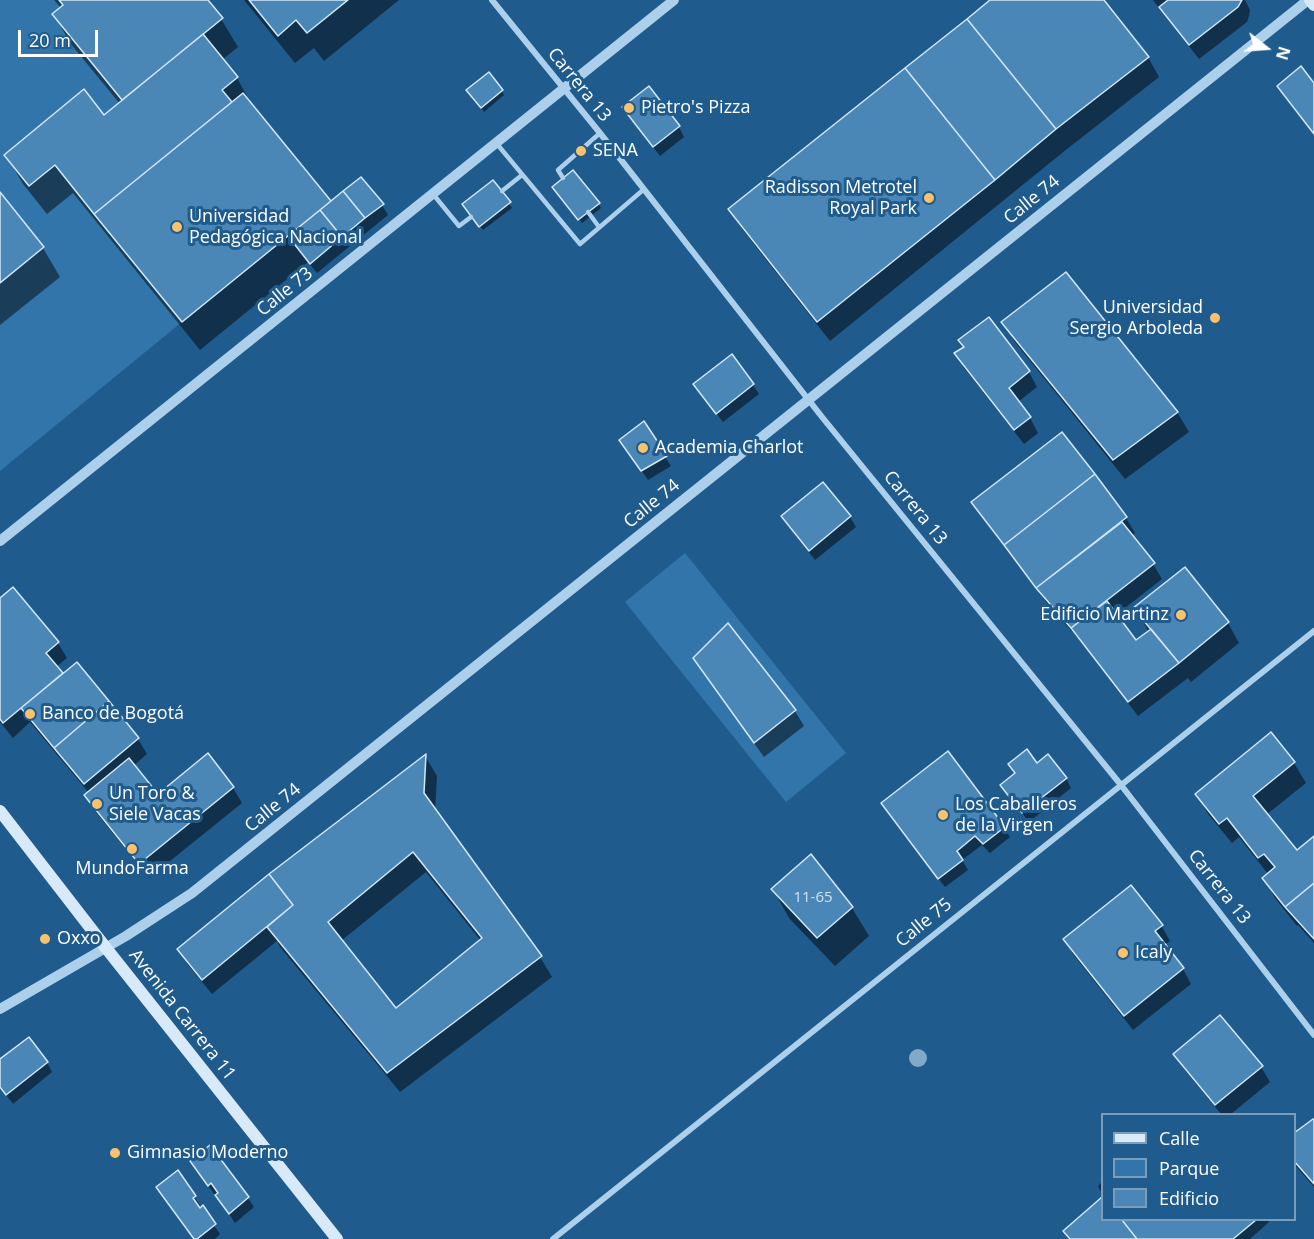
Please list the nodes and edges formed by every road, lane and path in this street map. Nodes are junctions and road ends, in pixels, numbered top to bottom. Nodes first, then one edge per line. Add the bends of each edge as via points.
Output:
1 (492, 0) edge
2 (674, 0) edge
3 (1309, 0) edge
4 (1314, 5) edge
5 (563, 89) junction
6 (600, 134) junction
7 (496, 143) junction
8 (522, 175) junction
9 (563, 178) dead end
10 (643, 190) junction
11 (502, 191) dead end
12 (433, 194) junction
13 (588, 212) dead end
14 (471, 217) dead end
15 (599, 227) junction
16 (808, 400) junction
17 (0, 541) edge
18 (1314, 631) edge
19 (1121, 785) junction
20 (0, 811) edge
21 (106, 948) junction
22 (0, 1010) edge
23 (1314, 1035) edge
24 (337, 1239) edge
25 (552, 1239) edge

1 - 5 street, Carrera 13
2 - 5 street, Calle 73
3 - 4 main road
3 - 16 street, Calle 74
5 - 6 street, Carrera 13
5 - 7 street, Calle 73
6 - 9 lane via 558,170
6 - 10 street, Carrera 13
7 - 8 lane
7 - 12 street, Calle 73
8 - 11 lane
8 - 15 lane via 580,244
10 - 15 lane
10 - 16 street, Carrera 13
12 - 14 lane via 459,226
12 - 17 street, Calle 73
13 - 15 lane
16 - 19 street, Carrera 13
16 - 21 street, Calle 74 via 192,893
18 - 19 street, Calle 75
19 - 23 street, Carrera 13
19 - 25 street, Calle 75
20 - 21 main road, Avenida Carrera 11
21 - 22 street, Calle 74
21 - 24 main road, Avenida Carrera 11

